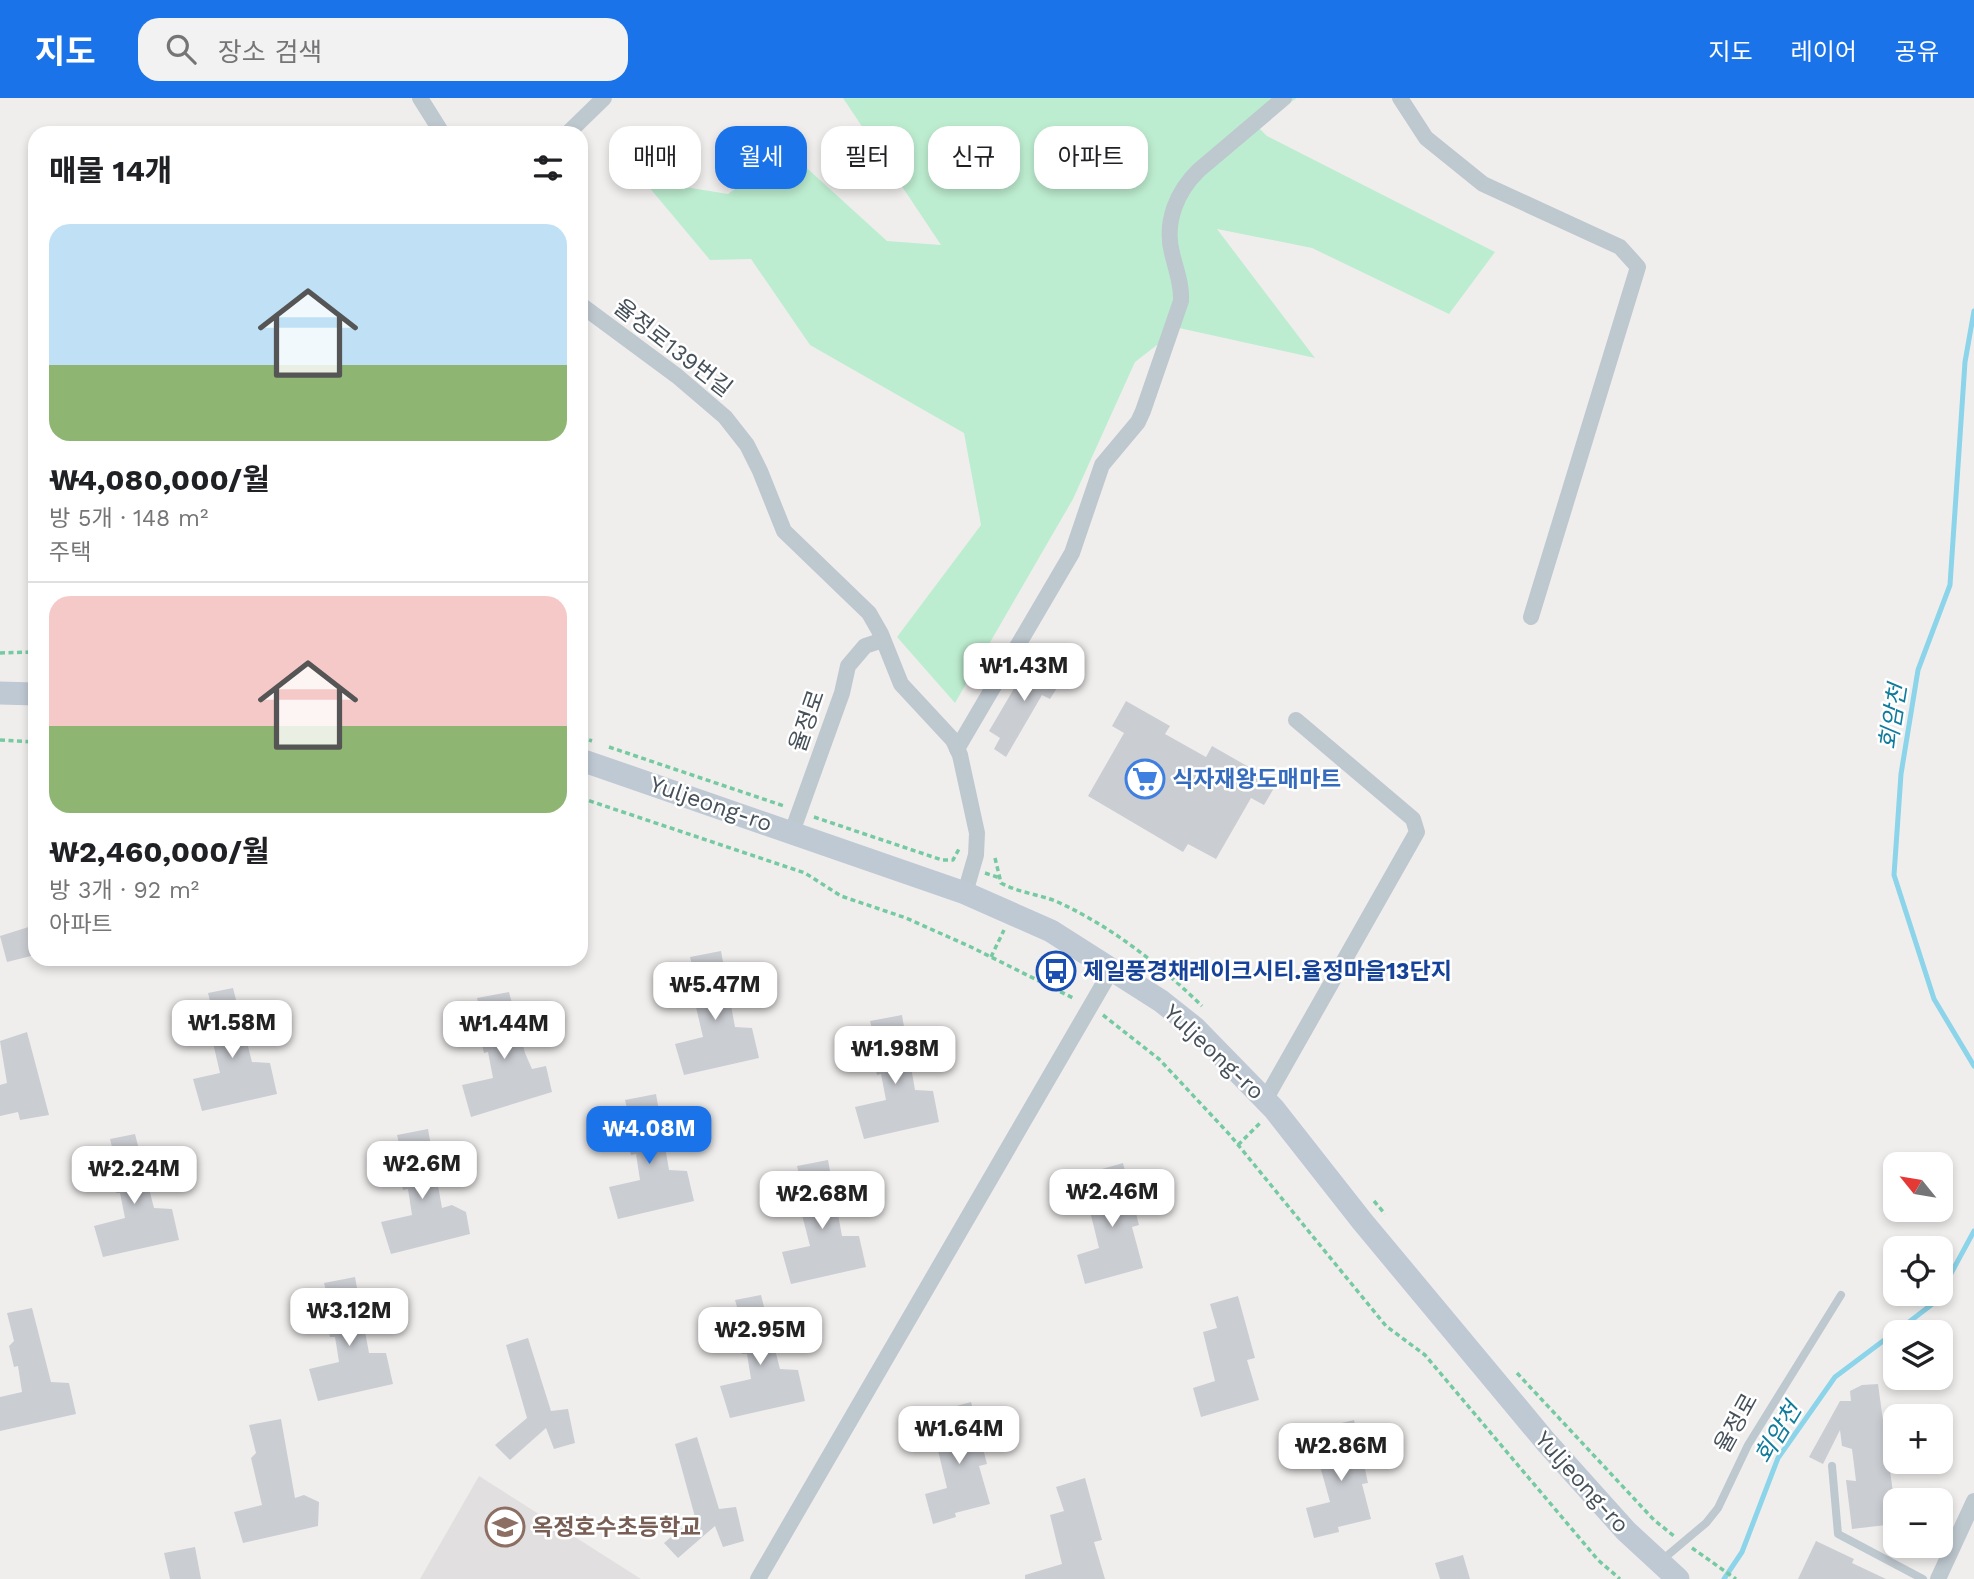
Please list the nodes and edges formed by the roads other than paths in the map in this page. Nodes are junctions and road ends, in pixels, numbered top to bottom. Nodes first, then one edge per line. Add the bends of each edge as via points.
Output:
1 (420, 98) edge
2 (604, 98) edge
3 (1284, 98) edge
4 (1400, 98) edge
5 (438, 126) edge
6 (575, 126) edge
7 (588, 310) edge
8 (1531, 617) dead end
9 (883, 640) junction
10 (0, 693) edge
11 (28, 694) edge
12 (1296, 719) dead end
13 (957, 749) junction
14 (588, 763) edge
15 (796, 822) junction
16 (965, 893) junction
17 (1112, 969) junction
18 (1265, 1100) junction
19 (1841, 1295) dead end
20 (1832, 1466) dead end
21 (1974, 1501) edge
22 (1660, 1562) junction
23 (758, 1579) edge
24 (1678, 1579) edge
25 (1923, 1579) edge
26 (1938, 1579) edge

1 - 5 street
2 - 6 street
3 - 13 street via 1199,170 1177,196 1170,234 1181,301 1143,411 1102,466 1072,552
4 - 8 street via 1426,138 1483,184 1620,247 1638,267
7 - 9 street, 율정로139번길 via 725,417 747,445 784,531 853,595
9 - 13 street, 율정로139번길 via 901,684
9 - 15 street, 율정로 via 865,646 848,666
10 - 11 main road
12 - 18 street via 1413,819 1417,832
13 - 16 street, 율정로139번길 via 977,834
14 - 15 main road, Yuljeong-ro
15 - 16 main road, Yuljeong-ro
16 - 17 main road, Yuljeong-ro via 1051,931
17 - 18 main road, Yuljeong-ro via 1195,1028
17 - 23 street
18 - 22 main road, Yuljeong-ro via 1546,1442
19 - 22 lane, 율정로 via 1748,1445 1718,1508
20 - 25 lane via 1838,1534
21 - 26 street
22 - 24 main road, Yuljeong-ro

